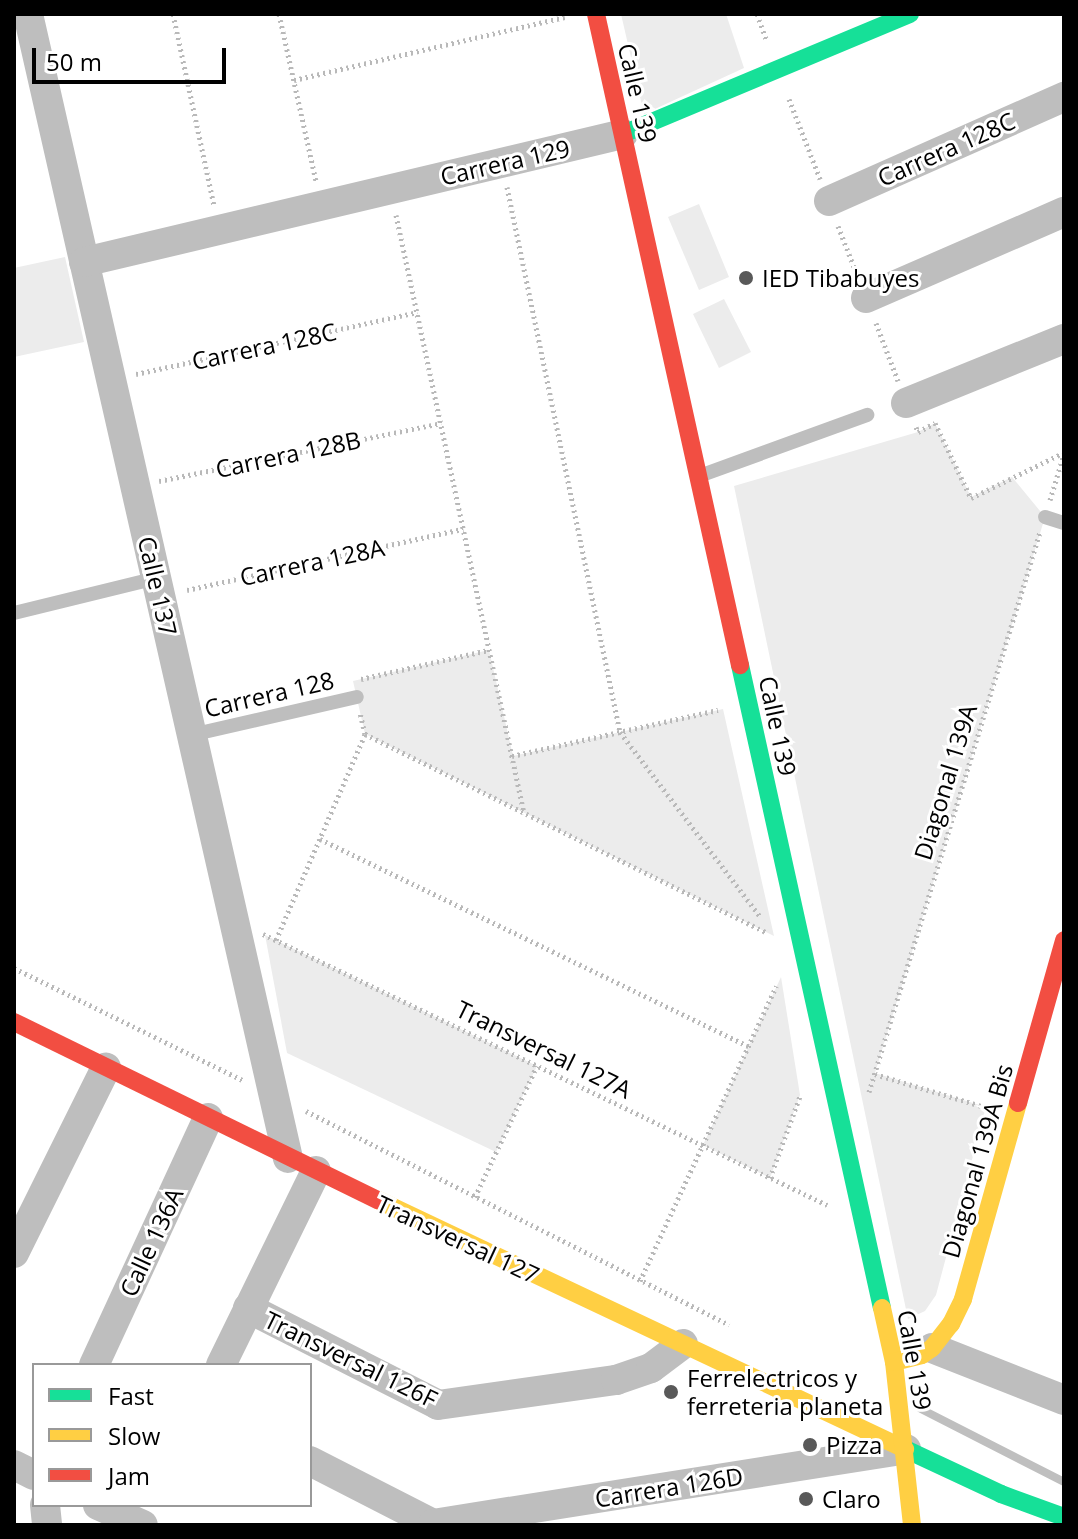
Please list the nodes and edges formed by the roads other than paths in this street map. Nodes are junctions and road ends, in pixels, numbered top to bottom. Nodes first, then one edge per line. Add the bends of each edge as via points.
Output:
1 (28, 14) edge
2 (596, 14) edge
3 (910, 14) edge
4 (1064, 97) edge
5 (623, 134) junction
6 (829, 201) road end
7 (1064, 212) edge
8 (84, 262) junction
9 (866, 298) road end
10 (1064, 339) edge
11 (906, 403) road end
12 (867, 415) dead end
13 (699, 476) junction
14 (1045, 517) road end
15 (1064, 523) edge
16 (158, 587) junction
17 (14, 613) edge
18 (357, 697) dead end
19 (191, 735) junction
20 (1064, 940) edge
21 (14, 1022) edge
22 (106, 1068) junction
23 (208, 1118) junction
24 (288, 1158) junction
25 (316, 1171) junction
26 (14, 1253) edge
27 (248, 1308) junction
28 (683, 1344) junction
29 (932, 1348) junction
30 (894, 1362) junction
31 (95, 1363) edge
32 (222, 1363) edge
33 (1064, 1400) edge
34 (906, 1449) junction
35 (312, 1462) edge
36 (14, 1465) edge
37 (32, 1474) edge
38 (102, 1507) edge
39 (151, 1507) edge
40 (1064, 1517) edge
41 (433, 1524) edge
42 (142, 1525) edge
43 (912, 1525) edge

1 - 8 street, Calle 137
2 - 5 main road, Calle 139
3 - 5 main road, Carrera 129
4 - 6 street, Carrera 128C
5 - 8 street, Carrera 129
5 - 13 main road, Calle 139
7 - 9 street
8 - 16 street, Calle 137
10 - 11 street
12 - 13 lane
13 - 30 main road, Calle 139
14 - 15 lane
16 - 17 lane
16 - 19 street, Calle 137
18 - 19 lane, Carrera 128
19 - 24 street, Calle 137
20 - 29 main road, Diagonal 139A Bis via 963,1299
21 - 22 main road, Transversal 127
22 - 23 main road, Transversal 127
22 - 26 street
23 - 24 main road, Transversal 127
23 - 31 street, Calle 136A
24 - 25 main road, Transversal 127
25 - 27 street
25 - 28 main road, Transversal 127
27 - 28 street, Transversal 126F via 438,1405 616,1380 651,1368
27 - 32 street
28 - 34 main road, Transversal 127
29 - 30 main road
29 - 33 street
30 - 34 main road, Calle 139
34 - 40 main road, Transversal 127
34 - 41 street, Carrera 126D
34 - 43 main road, Calle 139
35 - 41 street
36 - 37 street
38 - 42 street
39 - 42 street

